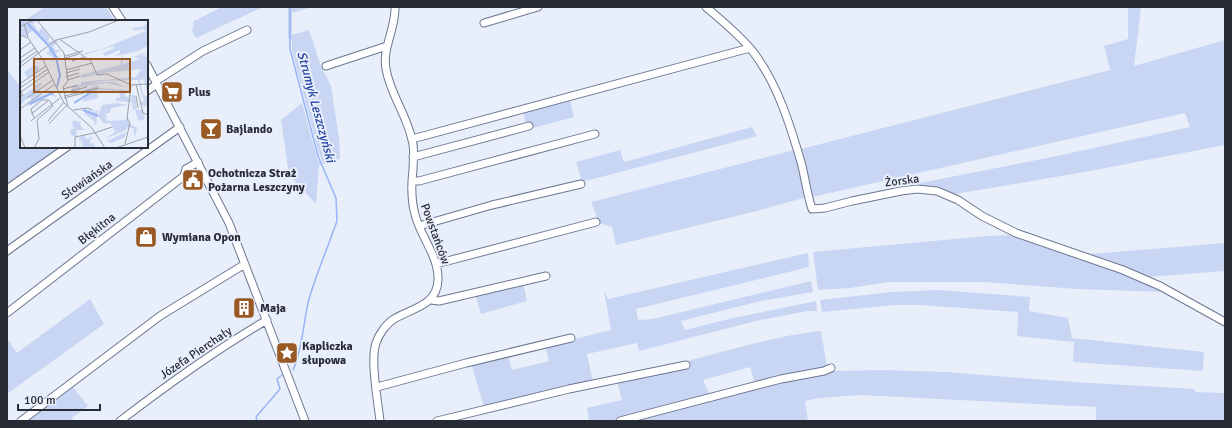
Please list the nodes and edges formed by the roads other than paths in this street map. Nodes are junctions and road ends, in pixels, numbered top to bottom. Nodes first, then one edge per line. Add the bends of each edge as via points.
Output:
1 (113, 7) edge
2 (395, 7) edge
3 (538, 7) edge
4 (706, 7) edge
5 (121, 20) edge
6 (484, 24) dead end
7 (247, 30) dead end
8 (387, 46) junction
9 (750, 48) junction
10 (326, 66) dead end
11 (148, 67) edge
12 (156, 83) junction
13 (148, 90) edge
14 (529, 126) dead end
15 (180, 128) junction
16 (595, 134) dead end
17 (412, 139) junction
18 (66, 148) edge
19 (413, 157) junction
20 (198, 162) junction
21 (412, 182) junction
22 (581, 184) dead end
23 (7, 189) edge
24 (596, 222) dead end
25 (418, 226) junction
26 (7, 251) edge
27 (245, 264) junction
28 (436, 264) junction
29 (546, 276) dead end
30 (431, 300) junction
31 (7, 313) edge
32 (267, 320) junction
33 (1225, 322) edge
34 (571, 338) dead end
35 (686, 365) dead end
36 (831, 368) dead end
37 (377, 387) junction
38 (21, 421) edge
39 (120, 421) edge
40 (305, 421) edge
41 (380, 421) edge
42 (437, 421) edge
43 (620, 421) edge

1 - 5 street
2 - 8 street, Powstańców via 394,23
3 - 6 street
4 - 9 street, Żorska
7 - 12 street via 203,51
8 - 10 street
8 - 17 street, Powstańców via 387,74
9 - 17 street
9 - 33 street, Żorska via 769,77 788,122 812,209 901,191 937,191 1016,233 1117,267 1160,286
11 - 12 street
12 - 13 street
12 - 15 street
14 - 19 street
15 - 20 street
15 - 26 street, Słowiańska
16 - 21 street
17 - 19 street, Powstańców
18 - 23 street
19 - 21 street, Powstańców
20 - 27 street via 226,216
20 - 31 street, Błękitna via 186,169 184,176
21 - 25 street, Powstańców via 412,202
22 - 25 street
24 - 28 street
25 - 28 street, Powstańców
27 - 32 street
27 - 38 street via 160,316
28 - 30 street, Powstańców via 438,284
29 - 30 street
30 - 37 street via 393,319 381,333 374,355
32 - 39 street, Józefa Pierchały via 211,355
32 - 40 street
34 - 37 street
35 - 42 street
36 - 43 street
37 - 41 street

